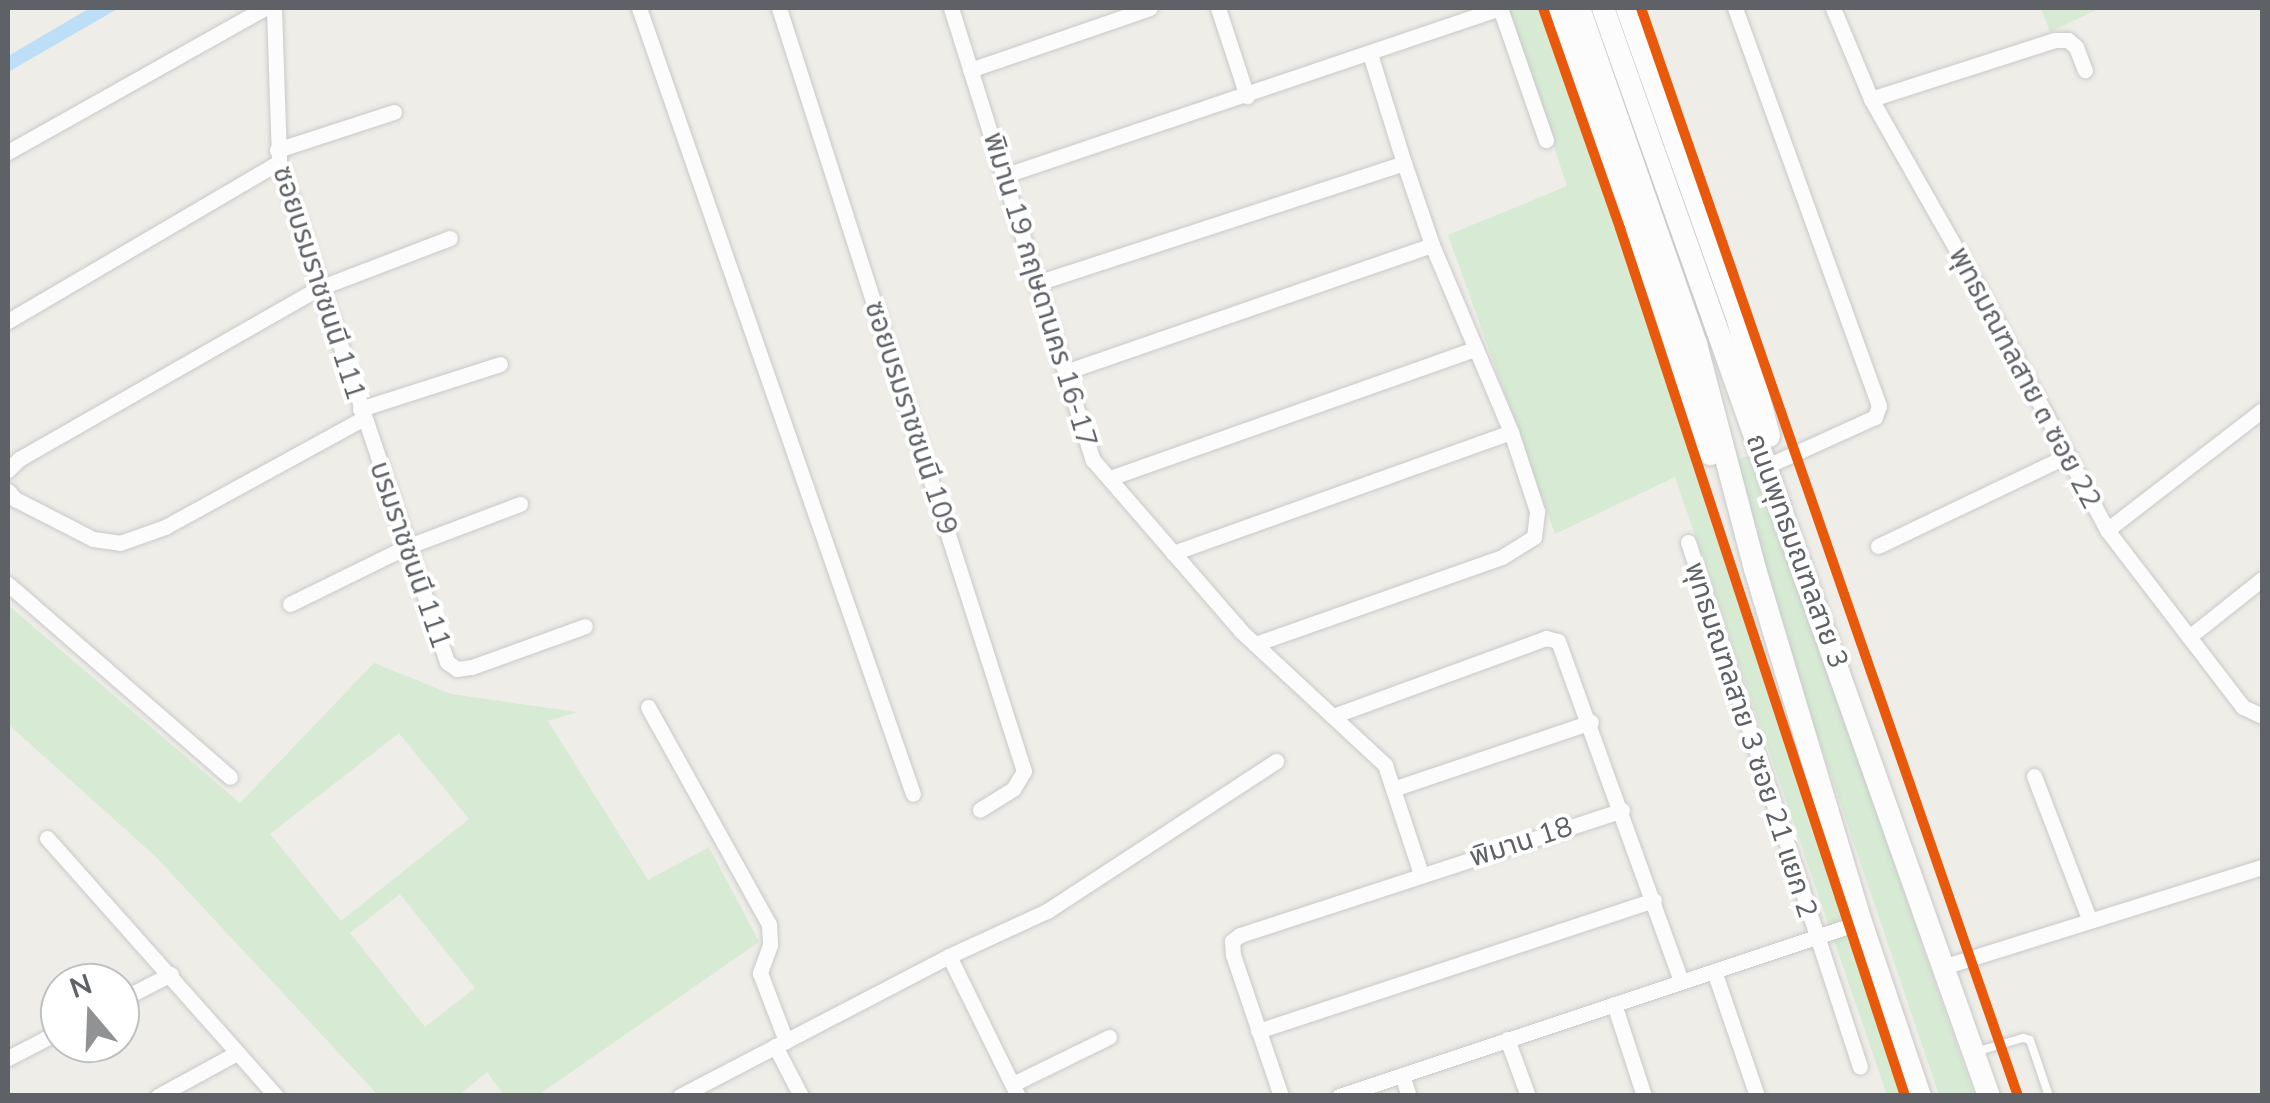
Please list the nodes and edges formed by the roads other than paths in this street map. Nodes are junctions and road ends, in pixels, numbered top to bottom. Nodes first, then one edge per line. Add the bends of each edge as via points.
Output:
1 (266, 8) edge
2 (274, 8) edge
3 (639, 8) edge
4 (779, 8) edge
5 (951, 8) edge
6 (1150, 8) edge
7 (1218, 8) edge
8 (1500, 8) edge
9 (1558, 8) edge
10 (1579, 8) edge
11 (1603, 8) edge
12 (1627, 8) edge
13 (1735, 8) edge
14 (1833, 8) edge
15 (1370, 54) junction
16 (970, 70) junction
17 (2085, 70) dead end
18 (1248, 96) junction
19 (1870, 99) junction
20 (394, 112) dead end
21 (1546, 140) dead end
22 (8, 152) edge
23 (278, 156) junction
24 (1404, 163) junction
25 (1006, 175) junction
26 (450, 238) dead end
27 (1432, 245) junction
28 (1037, 283) junction
29 (318, 288) junction
30 (8, 321) edge
31 (1707, 340) junction
32 (1475, 349) junction
33 (500, 364) dead end
34 (1066, 372) junction
35 (2262, 410) edge
36 (362, 414) junction
37 (1511, 432) junction
38 (368, 437) joint
39 (2066, 456) junction
40 (1776, 462) junction
41 (8, 470) edge
42 (1110, 478) junction
43 (8, 491) edge
44 (520, 504) dead end
45 (2107, 530) junction
46 (1688, 542) dead end
47 (1878, 546) dead end
48 (406, 547) junction
49 (1174, 552) junction
50 (1800, 556) junction
51 (1755, 570) junction
52 (2262, 579) edge
53 (8, 584) edge
54 (290, 604) dead end
55 (584, 626) dead end
56 (2189, 637) junction
57 (1256, 644) junction
58 (648, 708) dead end
59 (1332, 716) junction
60 (2262, 716) edge
61 (1591, 722) junction
62 (1276, 762) dead end
63 (2034, 776) dead end
64 (230, 777) dead end
65 (1392, 789) junction
66 (913, 794) dead end
67 (980, 810) dead end
68 (1622, 810) junction
69 (47, 838) dead end
70 (2262, 867) edge
71 (1421, 874) junction
72 (1654, 900) junction
73 (1861, 922) junction
74 (2090, 922) junction
75 (1814, 938) junction
76 (950, 956) junction
77 (1946, 966) junction
78 (1714, 970) junction
79 (172, 974) junction
80 (1681, 980) junction
81 (140, 990) edge
82 (1614, 1004) junction
83 (1258, 1031) junction
84 (1110, 1036) dead end
85 (1507, 1039) junction
86 (40, 1041) edge
87 (781, 1044) junction
88 (1975, 1052) junction
89 (237, 1053) junction
90 (8, 1058) edge
91 (1860, 1067) dead end
92 (1402, 1075) junction
93 (1016, 1090) edge
94 (158, 1096) edge
95 (276, 1096) edge
96 (680, 1096) edge
97 (801, 1096) edge
98 (1281, 1096) edge
99 (1339, 1096) edge
100 (1409, 1096) edge
101 (1528, 1096) edge
102 (1644, 1096) edge
103 (1757, 1096) edge
104 (1920, 1096) edge
105 (1990, 1096) edge
106 (2049, 1096) edge

1 - 22 street
2 - 23 street, ซอยบรมราชชนนี 111
3 - 66 street
4 - 67 street, ซอยบรมราชชนนี 109 via 1024,771 1013,789
5 - 16 street, พิมาน 19 กฤษดานคร 16-17
6 - 16 street
7 - 18 street
8 - 15 street
8 - 21 street
9 - 51 main road
10 - 31 main road, ถนนพุทธมณฑลสาย 3
11 - 31 main road, ถนนพุทธมณฑลสาย 3
12 - 40 main road via 1738,320
13 - 40 street via 1879,406 1875,417
14 - 19 street, พุทธมณฑลสาย ๓ ซอย 22
15 - 18 street
15 - 24 street
16 - 25 street, พิมาน 19 กฤษดานคร 16-17
17 - 19 street via 2076,46 2055,40
18 - 25 street
19 - 39 street, พุทธมณฑลสาย ๓ ซอย 22
20 - 23 street
23 - 29 street, ซอยบรมราชชนนี 111
23 - 30 street
24 - 27 street
24 - 28 street
25 - 28 street, พิมาน 19 กฤษดานคร 16-17
26 - 29 street
27 - 32 street
27 - 34 street
28 - 34 street, พิมาน 19 กฤษดานคร 16-17
29 - 36 street, ซอยบรมราชชนนี 111
29 - 41 street
31 - 50 main road, ถนนพุทธมณฑลสาย 3
31 - 51 main road, ถนนพุทธมณฑลสาย 3
32 - 37 street
32 - 42 street
33 - 36 street
34 - 42 street, พิมาน 19 กฤษดานคร 16-17 via 1093,460
35 - 45 street
36 - 38 street, ซอยบรมราชชนนี 111
36 - 43 street via 166,527 120,543 93,539
37 - 49 street
37 - 57 street via 1536,510 1534,537 1502,557
38 - 48 street, บรมราชชนนี 111
39 - 45 street, พุทธมณฑลสาย ๓ ซอย 22
39 - 47 street
40 - 50 main road
42 - 49 street, พิมาน 19 กฤษดานคร 16-17
44 - 48 street
45 - 56 street, พุทธมณฑลสาย ๓ ซอย 22
46 - 75 street, พุทธมณฑลสาย 3 ซอย 21 แยก 2
48 - 54 street
48 - 55 street, บรมราชชนนี 111 via 440,646 456,669
49 - 57 street, พิมาน 19 กฤษดานคร 16-17
50 - 77 main road, ถนนพุทธมณฑลสาย 3
51 - 73 main road, ถนนพุทธมณฑลสาย 3
52 - 56 street
53 - 64 street
56 - 60 street, พุทธมณฑลสาย ๓ ซอย 22 via 2243,707
57 - 59 street, พิมาน 19 กฤษดานคร 16-17
58 - 87 street via 770,924 760,973
59 - 61 street via 1546,638 1565,652
59 - 65 street, พิมาน 19 กฤษดานคร 16-17 via 1385,765
61 - 65 street
61 - 68 street
62 - 76 street via 1047,911
63 - 74 street
65 - 71 street, พิมาน 19 กฤษดานคร 16-17
68 - 71 street, พิมาน 18
68 - 72 street
69 - 79 street
70 - 74 street
71 - 83 street, พิมาน 18 via 1232,942
72 - 80 street
72 - 83 street
73 - 75 street
73 - 104 main road, ถนนพุทธมณฑลสาย 3
74 - 77 street
75 - 78 street
75 - 91 street, พุทธมณฑลสาย 3 ซอย 21 แยก 2
76 - 87 street
76 - 93 street
77 - 88 main road, ถนนพุทธมณฑลสาย 3
78 - 80 street
78 - 103 street
79 - 81 street
79 - 89 street
80 - 82 street
82 - 85 street
82 - 102 street
83 - 98 street
84 - 93 street
85 - 92 street
85 - 101 street
86 - 90 street
87 - 96 street
87 - 97 street
88 - 105 main road, ถนนพุทธมณฑลสาย 3
88 - 106 lane via 2030,1040
89 - 94 street
89 - 95 street
92 - 99 street
92 - 100 street

